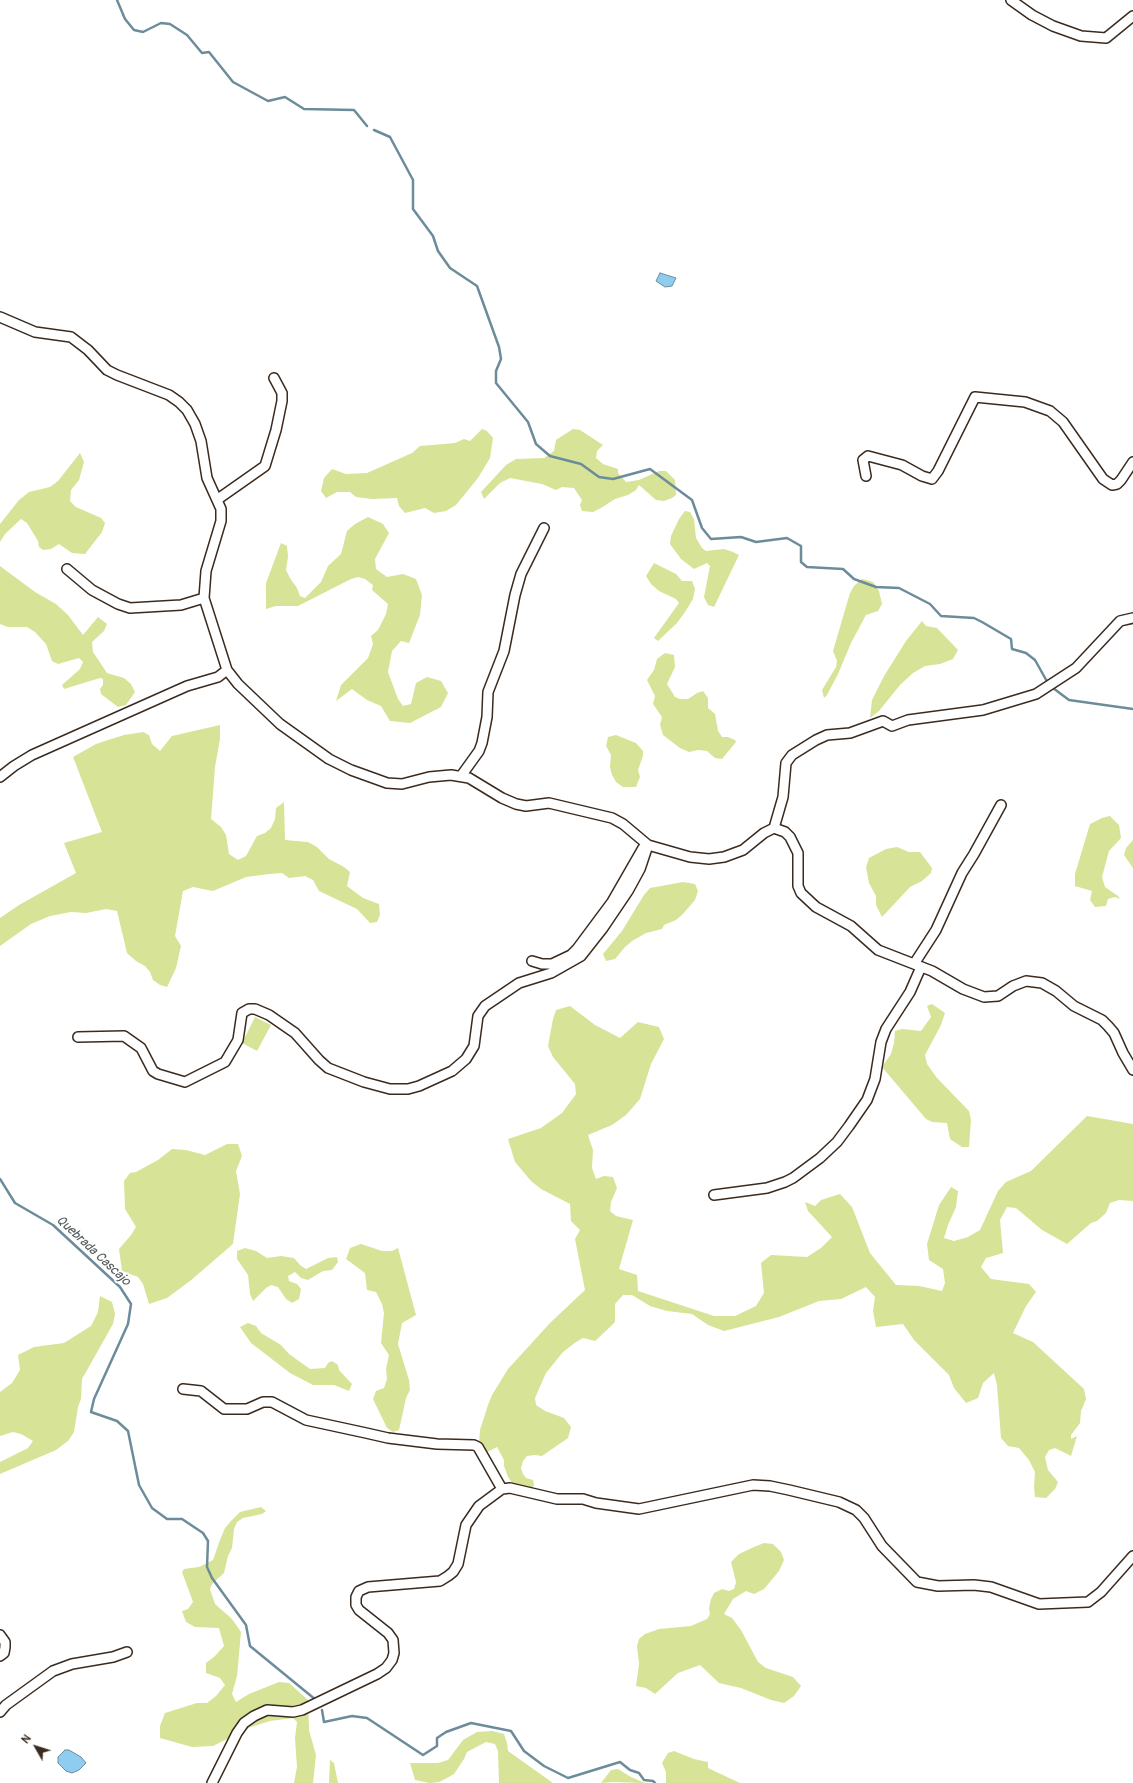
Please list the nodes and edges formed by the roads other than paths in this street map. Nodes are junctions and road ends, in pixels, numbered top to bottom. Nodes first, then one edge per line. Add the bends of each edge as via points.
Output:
1 (1011, 0) edge
2 (1133, 16) edge
3 (0, 317) edge
4 (274, 378) dead end
5 (1133, 462) edge
6 (866, 476) dead end
7 (218, 499) junction
8 (544, 528) dead end
9 (67, 569) dead end
10 (204, 598) junction
11 (1133, 618) edge
12 (227, 670) junction
13 (461, 776) junction
14 (0, 777) edge
15 (1001, 805) dead end
16 (774, 828) junction
17 (646, 844) junction
18 (532, 961) dead end
19 (917, 965) junction
20 (78, 1037) dead end
21 (1133, 1070) edge
22 (714, 1195) dead end
23 (183, 1389) dead end
24 (502, 1489) junction
25 (1133, 1556) edge
26 (0, 1635) edge
27 (126, 1652) dead end
28 (0, 1656) edge
29 (0, 1712) edge
30 (212, 1783) edge

1 - 2 street via 1046,23 1081,36 1106,38
3 - 7 street via 35,332 71,337 107,370 179,402 195,424 201,440 207,478
4 - 7 street via 282,393 282,401 265,466
5 - 6 street via 1121,480 1112,485 1103,479 1063,422 1050,411 1025,402 975,397 932,479 902,465 868,456 863,460
7 - 10 street via 221,522 206,571
8 - 13 street via 521,574 516,590 504,651 488,692 482,743
9 - 10 street via 92,590 130,608 181,605
10 - 12 street
11 - 16 street via 1120,621 1084,660 1036,694 983,710 908,720 892,726 883,721 850,733 822,736 797,751 786,763 783,797
12 - 13 street via 280,724 351,770 376,780 396,784 429,777
12 - 14 street via 218,677 186,686 32,755
13 - 17 street via 516,804 526,806 549,803 612,818
15 - 19 street via 962,873
16 - 17 street via 743,850 718,858 690,857
16 - 19 street via 785,832 795,845 799,862 798,886 808,900 851,926 878,950
17 - 18 street via 612,902 577,949 571,955 552,964
17 - 20 street via 640,869 628,890 584,952 551,973 514,986 486,1006 478,1016 476,1041 466,1059 452,1071 419,1086 390,1089 328,1068 295,1032 270,1016 249,1008 242,1013 238,1040 225,1062 185,1082 153,1071 141,1048 124,1036 119,1034
19 - 21 street via 984,997 998,996 1026,981 1042,983 1074,1006 1102,1020 1114,1033
19 - 22 street via 910,992 886,1029 881,1042 875,1079 866,1100 837,1142 820,1158 785,1182 758,1190
23 - 24 street via 201,1391 224,1409 247,1409 263,1402 272,1402 306,1420 366,1434 437,1444 474,1445 478,1447
24 - 25 street via 516,1489 557,1499 583,1500 639,1509 753,1485 789,1490 839,1502 856,1510 882,1546 917,1582 938,1586 990,1587 1040,1604 1088,1602 1101,1592
24 - 30 street via 480,1506 466,1525 454,1572 440,1581 368,1587 359,1591 356,1605 359,1610 393,1640 394,1653 386,1668 302,1710 267,1710 254,1716 244,1723 237,1733
26 - 28 street via 5,1642 4,1653
27 - 29 street via 53,1671

